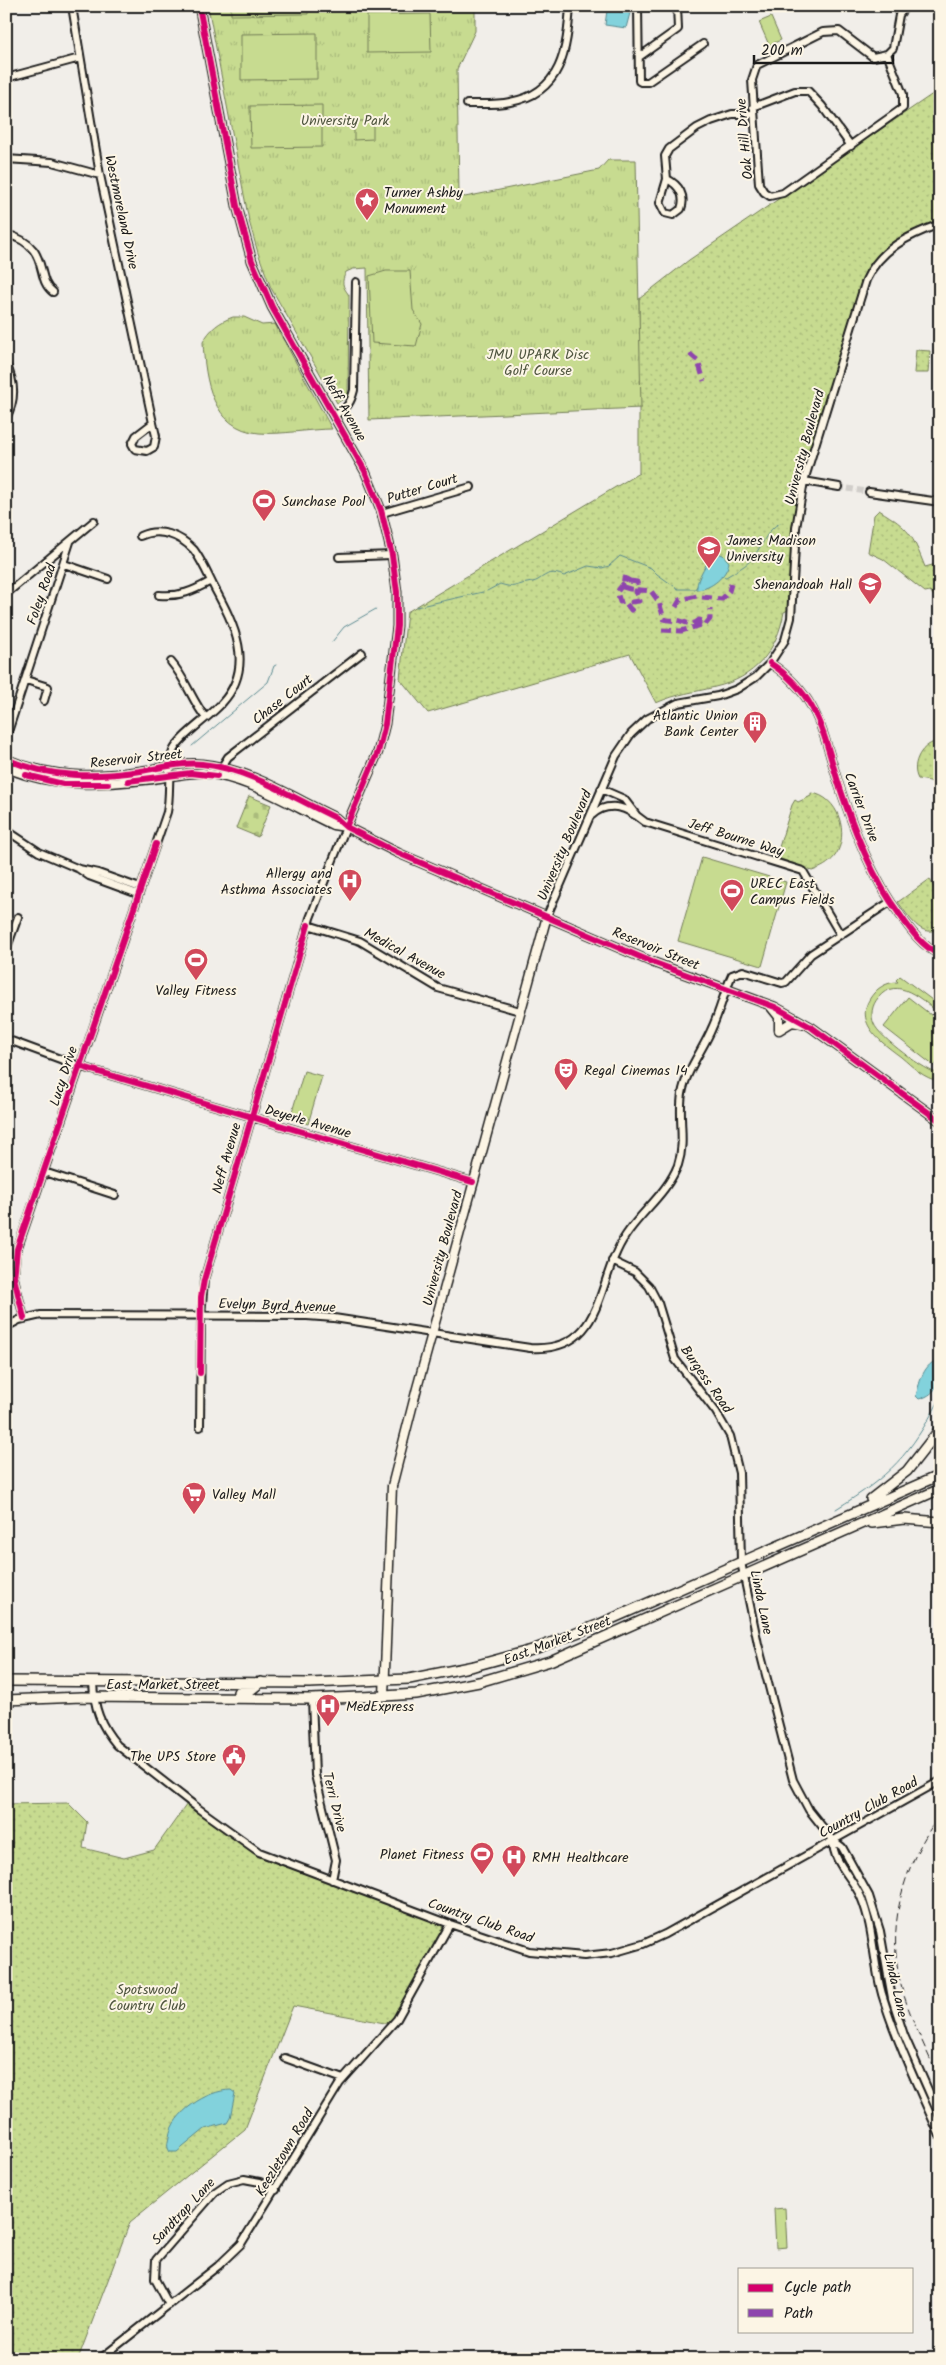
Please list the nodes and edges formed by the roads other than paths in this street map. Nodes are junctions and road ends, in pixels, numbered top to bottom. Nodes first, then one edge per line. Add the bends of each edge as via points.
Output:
1 (72, 6) edge
2 (199, 6) edge
3 (570, 6) edge
4 (638, 6) edge
5 (678, 6) edge
6 (906, 6) edge
7 (702, 44) dead end
8 (887, 54) junction
9 (639, 57) junction
10 (80, 58) junction
11 (6, 78) edge
12 (467, 104) dead end
13 (753, 111) junction
14 (851, 146) junction
15 (6, 159) edge
16 (100, 175) junction
17 (667, 179) junction
18 (940, 224) edge
19 (6, 234) edge
20 (356, 282) dead end
21 (53, 292) dead end
22 (6, 364) edge
23 (335, 415) junction
24 (6, 418) edge
25 (153, 423) junction
26 (804, 481) junction
27 (470, 487) dead end
28 (839, 487) tunnel mouth
29 (869, 492) tunnel mouth
30 (940, 502) edge
31 (382, 513) junction
32 (94, 521) dead end
33 (140, 536) dead end
34 (70, 542) junction
35 (392, 555) junction
36 (339, 557) dead end
37 (64, 564) junction
38 (108, 579) dead end
39 (212, 582) junction
40 (6, 594) edge
41 (159, 596) dead end
42 (362, 653) dead end
43 (171, 662) dead end
44 (770, 663) junction
45 (26, 680) junction
46 (44, 701) dead end
47 (206, 718) junction
48 (6, 738) edge
49 (6, 759) edge
50 (170, 765) junction
51 (6, 768) edge
52 (220, 768) junction
53 (171, 776) junction
54 (601, 788) junction
55 (591, 815) junction
56 (637, 816) junction
57 (346, 828) junction
58 (6, 830) edge
59 (139, 891) junction
60 (890, 902) junction
61 (547, 916) junction
62 (18, 917) dead end
63 (308, 925) junction
64 (840, 934) junction
65 (7, 947) edge
66 (940, 955) edge
67 (727, 989) junction
68 (764, 1002) junction
69 (520, 1011) junction
70 (809, 1026) junction
71 (6, 1039) edge
72 (79, 1066) junction
73 (251, 1117) junction
74 (940, 1121) edge
75 (44, 1172) junction
76 (473, 1182) junction
77 (115, 1196) dead end
78 (612, 1261) junction
79 (201, 1316) junction
80 (24, 1318) junction
81 (6, 1327) edge
82 (432, 1333) junction
83 (200, 1428) dead end
84 (940, 1429) edge
85 (939, 1478) edge
86 (940, 1490) edge
87 (842, 1516) junction
88 (940, 1522) edge
89 (862, 1525) junction
90 (740, 1562) junction
91 (743, 1576) junction
92 (630, 1610) junction
93 (600, 1624) junction
94 (606, 1636) junction
95 (573, 1650) junction
96 (385, 1680) junction
97 (6, 1681) edge
98 (93, 1682) junction
99 (261, 1682) junction
100 (274, 1682) junction
101 (384, 1696) junction
102 (173, 1697) junction
103 (256, 1697) junction
104 (93, 1698) junction
105 (312, 1698) junction
106 (6, 1700) edge
107 (940, 1781) edge
108 (833, 1840) junction
109 (332, 1880) junction
110 (450, 1924) junction
111 (284, 2058) dead end
112 (343, 2079) junction
113 (940, 2117) edge
114 (940, 2136) edge
115 (276, 2190) junction
116 (169, 2305) junction
117 (100, 2359) edge

1 - 10 street, Westmoreland Drive
2 - 23 main road, Neff Avenue via 249,254 272,308
3 - 12 street via 565,53 547,83 529,96 512,102
4 - 9 street
5 - 9 street via 678,29
6 - 8 street via 899,15 893,48
7 - 9 street via 645,83 639,81
8 - 13 street, Oak Hill Drive via 873,57 839,31 823,32 757,66 752,80
8 - 14 street, Oak Hill Drive via 903,94 903,108
10 - 11 street
10 - 16 street, Westmoreland Drive
13 - 14 street via 794,91 808,91
13 - 14 street, Oak Hill Drive via 759,184 770,196 783,193
13 - 17 street via 710,121 674,144 666,154
15 - 16 street via 52,162
16 - 25 street, Westmoreland Drive
17 - 17 street via 683,198 681,209 673,215 665,213 660,205
18 - 26 street, University Boulevard via 891,246 873,266
19 - 21 street via 35,252 47,287
20 - 23 street via 354,390 351,401
22 - 24 street via 14,392
23 - 31 main road, Neff Avenue via 365,471
25 - 25 street, Westmoreland Drive via 156,438 153,448 144,451 134,448 135,437
26 - 28 street
26 - 44 street, University Boulevard via 796,528 789,627 781,648
27 - 31 street, Putter Court
29 - 30 street
31 - 35 main road, Neff Avenue
32 - 34 street
33 - 39 street via 150,531 180,538 197,554
34 - 37 street, Foley Road
34 - 40 street
35 - 36 street
35 - 57 main road, Neff Avenue via 397,637 384,729
37 - 38 street
37 - 45 street, Foley Road
39 - 41 street via 187,594
39 - 47 street via 235,626 240,658 229,694
42 - 52 street, Chase Court via 228,758
43 - 47 street
44 - 54 street, University Boulevard via 737,689 678,703 647,719 622,744
44 - 60 street, Carrier Drive via 800,688 816,712 848,811 877,880
45 - 46 street via 48,688
45 - 48 street, Foley Road
47 - 50 street via 177,746
49 - 50 main road, Reservoir Street via 36,770 80,776 115,775
50 - 52 main road, Reservoir Street via 201,764
50 - 53 street, Lucy Drive
51 - 53 main road, Reservoir Street via 48,781 88,785
52 - 57 main road, Reservoir Street via 261,782 336,818
53 - 57 main road, Reservoir Street via 203,773 235,780 333,826
53 - 59 street, Lucy Drive via 167,812
54 - 55 street, University Boulevard
54 - 56 street, Jeff Bourne Way via 624,799
55 - 56 street via 610,806
55 - 61 street, University Boulevard
56 - 64 street, Jeff Bourne Way via 649,824 803,871
57 - 61 main road, Reservoir Street
57 - 63 street, Neff Avenue
58 - 59 street via 39,852 78,869 98,872
59 - 72 street, Lucy Drive
60 - 64 street
60 - 66 street, Carrier Drive via 913,933
61 - 67 main road, Reservoir Street via 652,962
61 - 69 main road, University Boulevard
62 - 65 street
63 - 69 street, Medical Avenue via 360,941 438,988
63 - 73 street, Neff Avenue
64 - 67 street, Evelyn Byrd Avenue via 811,954 786,982 740,971 732,975
67 - 68 main road, Reservoir Street
67 - 78 street, Evelyn Byrd Avenue via 684,1087 682,1144 676,1170 664,1190 625,1236
68 - 70 main road, Reservoir Street
68 - 70 main road via 777,1013 779,1030 792,1022
69 - 76 main road, University Boulevard
70 - 74 main road, Reservoir Street
71 - 72 street, Deyerle Avenue
72 - 73 street, Deyerle Avenue
72 - 75 street, Lucy Drive
73 - 76 street, Deyerle Avenue
73 - 79 street, Neff Avenue via 204,1280
75 - 77 street
75 - 80 street, Lucy Drive via 15,1262 14,1278
76 - 82 main road, University Boulevard
78 - 82 street, Evelyn Byrd Avenue via 593,1318 580,1333 561,1344 530,1348
78 - 90 street, Burgess Road via 635,1272 649,1286 658,1303 675,1359 716,1412 730,1436 739,1473
79 - 80 street, Evelyn Byrd Avenue via 41,1315
79 - 82 street, Evelyn Byrd Avenue via 317,1317
79 - 83 street, Neff Avenue
80 - 81 street, Evelyn Byrd Avenue
82 - 96 main road, University Boulevard via 392,1486
84 - 87 highway via 897,1480
85 - 87 highway, East Market Street
86 - 89 highway, East Market Street
87 - 90 highway, East Market Street
88 - 89 highway via 904,1519
89 - 91 highway, East Market Street
90 - 91 street, Linda Lane
90 - 92 highway, East Market Street
91 - 94 highway, East Market Street
91 - 108 street, Linda Lane via 793,1780 804,1804
92 - 93 highway, East Market Street
92 - 94 highway via 626,1617 609,1626
93 - 95 highway via 597,1635
93 - 96 highway, East Market Street via 501,1660 441,1673
94 - 95 highway, East Market Street
95 - 101 highway, East Market Street via 536,1666 485,1681 416,1694
96 - 100 highway, East Market Street
96 - 101 main road, University Boulevard
97 - 98 highway, East Market Street
98 - 99 highway, East Market Street
98 - 104 street, Country Club Road
99 - 100 highway, East Market Street
99 - 102 highway via 248,1691
100 - 103 highway
101 - 105 highway, East Market Street
102 - 103 highway, East Market Street
102 - 104 highway, East Market Street
103 - 105 highway, East Market Street
104 - 106 highway, East Market Street
104 - 109 street, Country Club Road via 101,1723 118,1745 199,1809 259,1852
105 - 109 street, Terri Drive via 315,1775 336,1860
107 - 108 street, Country Club Road
108 - 110 street, Country Club Road via 665,1934 612,1953 584,1956 529,1951
108 - 113 street, Linda Lane via 842,1847 869,1896 880,1931 892,1998 904,2035
108 - 114 street, Linda Lane via 833,1850 861,1897 872,1932 882,1992 895,2032
109 - 110 street, Country Club Road
110 - 112 street, Keezletown Road via 392,2027
111 - 112 street
112 - 115 street, Keezletown Road
115 - 116 street, Keezletown Road via 236,2250
115 - 116 street, Sandtrap Lane via 244,2179 228,2183 216,2191 156,2260 155,2279
116 - 117 street, Keezletown Road

